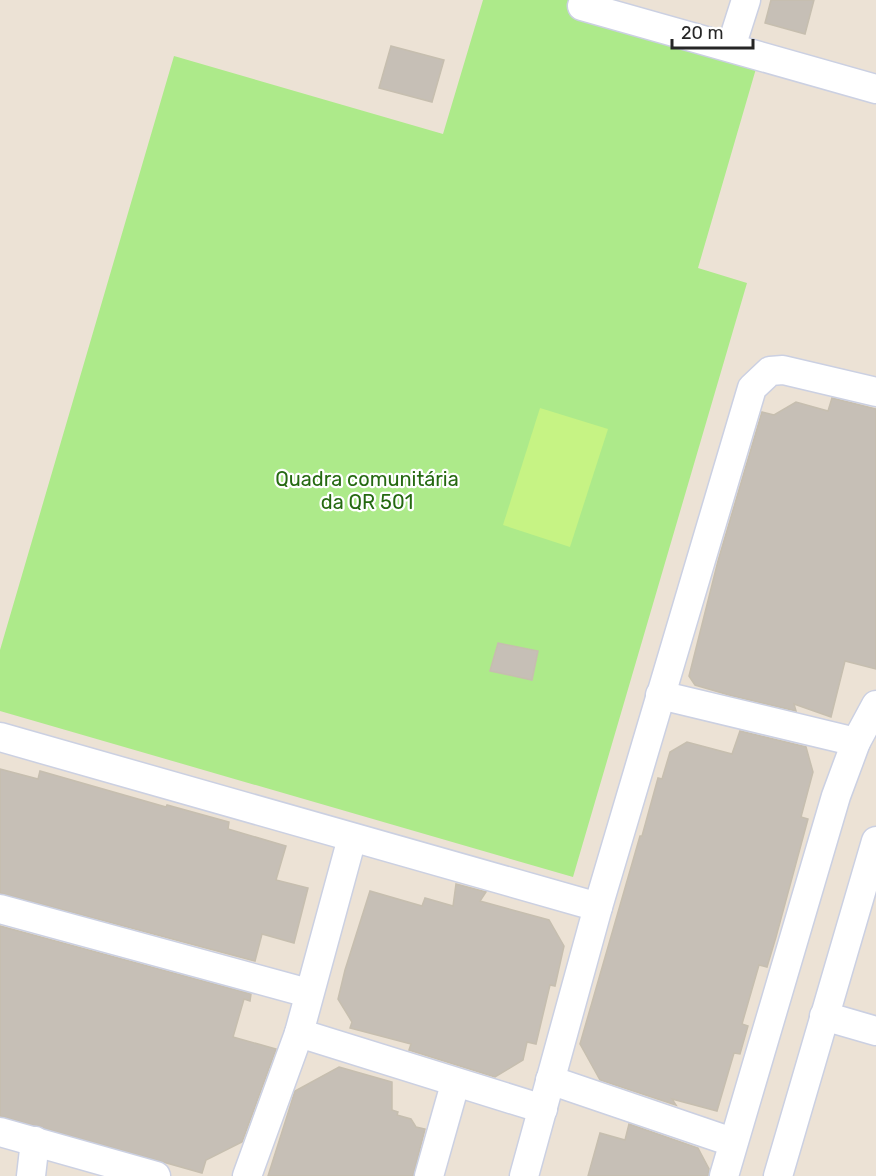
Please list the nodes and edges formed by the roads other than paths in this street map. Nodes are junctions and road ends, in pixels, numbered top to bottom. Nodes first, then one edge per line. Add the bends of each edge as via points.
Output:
1 (584, 0) edge
2 (746, 0) edge
3 (731, 48) junction
4 (876, 89) edge
5 (876, 392) edge
6 (660, 695) junction
7 (876, 705) edge
8 (0, 737) edge
9 (856, 742) junction
10 (352, 838) junction
11 (876, 841) edge
12 (868, 896) edge
13 (598, 907) junction
14 (0, 909) edge
15 (308, 993) junction
16 (824, 1016) junction
17 (876, 1031) edge
18 (299, 1033) junction
19 (550, 1080) junction
20 (455, 1084) junction
21 (543, 1109) junction
22 (0, 1132) edge
23 (35, 1141) junction
24 (732, 1142) junction
25 (31, 1176) edge
26 (156, 1176) edge
27 (247, 1176) edge
28 (429, 1176) edge
29 (524, 1176) edge
30 (723, 1176) edge
31 (778, 1176) edge

1 - 3 street via 582,6
2 - 3 street
3 - 4 street
5 - 6 street via 783,370 770,371 752,388
6 - 9 street
6 - 13 street
7 - 9 street
8 - 10 street
9 - 24 street via 836,795
10 - 13 street
10 - 15 street
11 - 12 street
12 - 16 street
13 - 19 street
14 - 15 street
15 - 18 street
16 - 17 street
16 - 31 street
18 - 20 street
18 - 27 street
19 - 21 street
19 - 24 street
20 - 21 street
20 - 28 street
21 - 29 street
22 - 23 street
23 - 25 street
23 - 26 street
24 - 30 street

